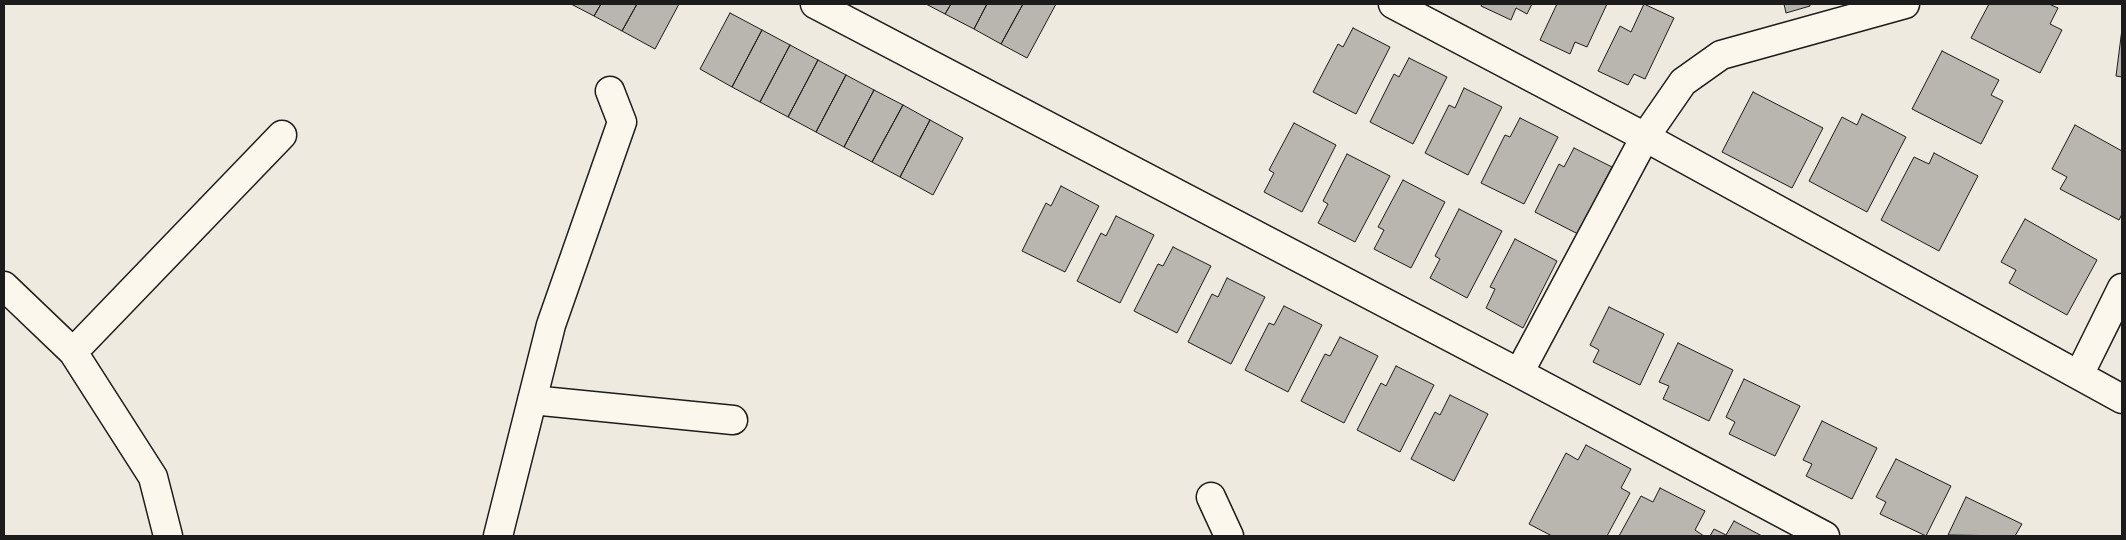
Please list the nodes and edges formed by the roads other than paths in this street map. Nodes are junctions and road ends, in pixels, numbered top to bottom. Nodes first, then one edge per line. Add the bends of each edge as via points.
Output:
1 (816, 4) edge
2 (1393, 4) edge
3 (1905, 4) edge
4 (610, 91) dead end
5 (282, 134) dead end
6 (1645, 137) junction
7 (4, 286) edge
8 (2122, 288) edge
9 (73, 352) junction
10 (1519, 373) junction
11 (2079, 376) junction
12 (2122, 399) edge
13 (532, 400) junction
14 (733, 420) dead end
15 (1211, 497) dead end
16 (168, 536) edge
17 (498, 536) edge
18 (1229, 536) edge
19 (1825, 536) edge

1 - 10 street
2 - 6 street
3 - 6 street via 1721,55 1683,82
4 - 13 street via 622,122 551,325
5 - 9 street
6 - 10 street
6 - 11 street
7 - 9 street
8 - 11 street
9 - 16 street via 153,477
10 - 19 street
11 - 12 street
13 - 14 street
13 - 17 street
15 - 18 street

